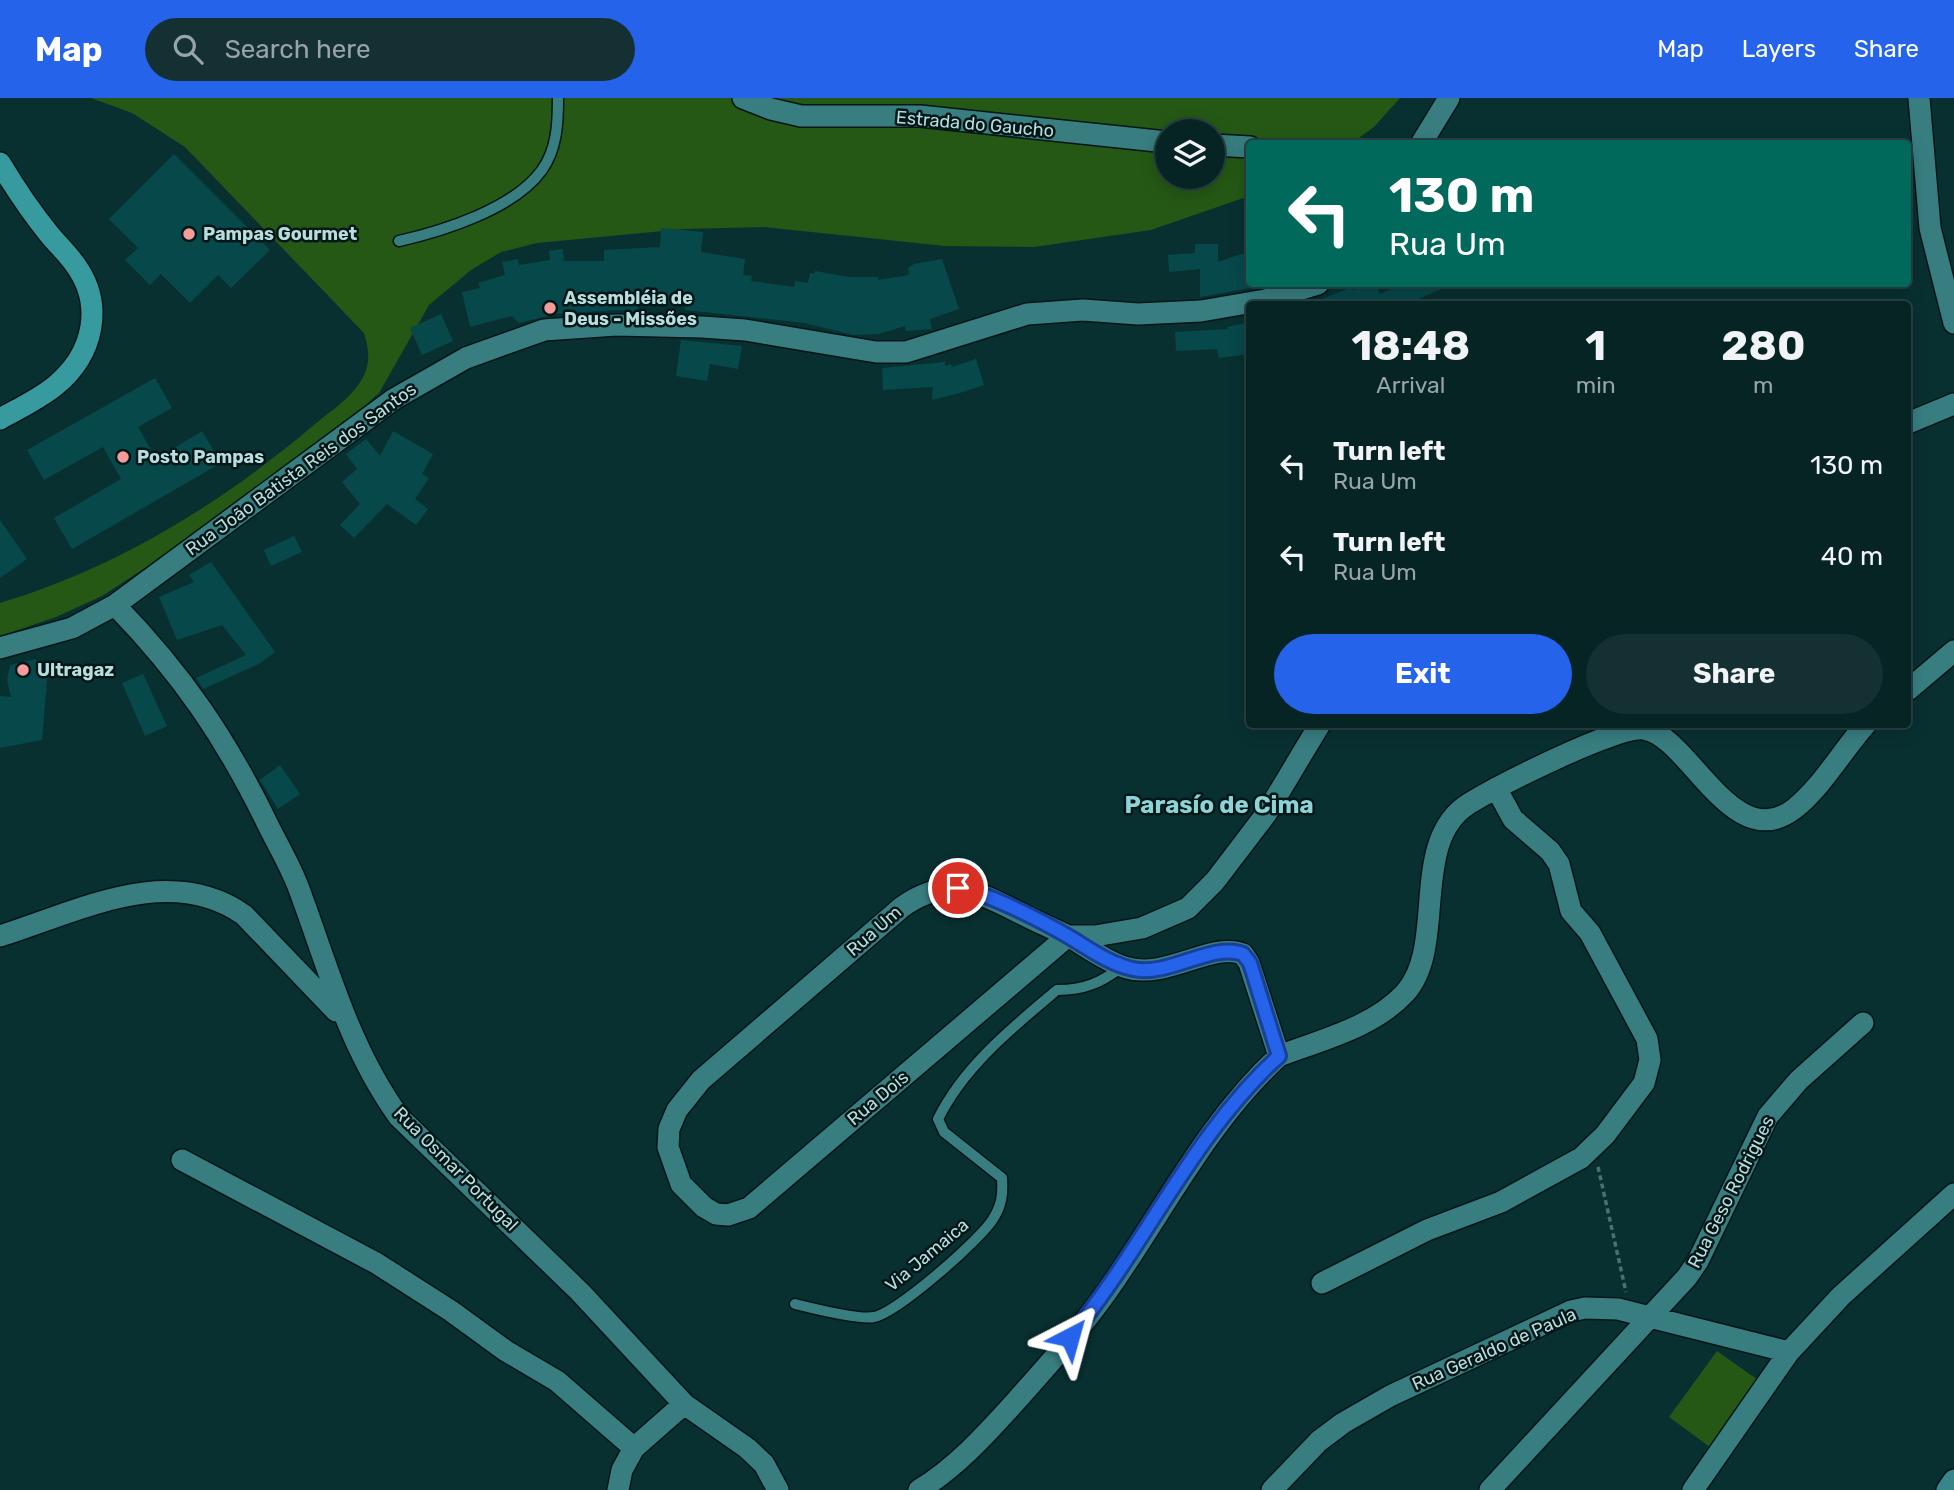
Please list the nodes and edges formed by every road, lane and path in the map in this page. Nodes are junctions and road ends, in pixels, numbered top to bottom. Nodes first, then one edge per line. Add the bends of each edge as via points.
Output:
1 (558, 98) edge
2 (743, 98) edge
3 (1449, 98) edge
4 (1919, 98) edge
5 (1423, 140) edge
6 (1155, 141) edge
7 (1225, 146) edge
8 (1246, 147) edge
9 (0, 163) edge
10 (399, 240) dead end
11 (1308, 287) edge
12 (1259, 301) edge
13 (1246, 303) edge
14 (1954, 323) edge
15 (1954, 404) edge
16 (0, 419) edge
17 (1911, 422) edge
18 (115, 606) junction
19 (0, 648) edge
20 (1954, 651) edge
21 (1911, 687) edge
22 (1318, 728) edge
23 (1644, 728) edge
24 (1652, 728) edge
25 (1863, 728) edge
26 (1496, 788) junction
27 (0, 936) edge
28 (1068, 936) junction
29 (1122, 966) junction
30 (347, 1023) junction
31 (1863, 1023) dead end
32 (1279, 1056) junction
33 (1594, 1147) junction
34 (181, 1160) dead end
35 (681, 1184) joint
36 (1954, 1194) edge
37 (1322, 1283) dead end
38 (795, 1304) dead end
39 (1630, 1311) junction
40 (1651, 1318) junction
41 (1789, 1352) junction
42 (684, 1404) junction
43 (634, 1448) junction
44 (1954, 1480) edge
45 (618, 1490) edge
46 (778, 1490) edge
47 (919, 1490) edge
48 (1272, 1490) edge
49 (1490, 1490) edge
50 (1693, 1490) edge
51 (1947, 1490) edge

1 - 10 lane via 554,145 542,170 524,187 484,212
2 - 6 street, Estrada do Gaucho via 801,116 920,116
3 - 5 street
4 - 14 street via 1930,228
7 - 8 street
9 - 16 highway via 22,199 74,263 89,288 93,310 85,350 74,369 54,387
11 - 12 street, Rua João Batista Reis dos Santos
13 - 18 street, Rua João Batista Reis dos Santos via 1201,311 1027,314 906,352 876,352 702,327 616,325 544,330 466,358 394,399
15 - 17 street
18 - 19 street, Rua João Batista Reis dos Santos via 72,628
18 - 30 street, Rua Osmar Portugal via 191,690 249,786 295,878
20 - 21 street
22 - 28 street via 1266,814 1215,881 1188,908 1142,928
23 - 26 street via 1625,731
24 - 25 street via 1721,798 1751,815 1772,818 1796,807
26 - 32 street via 1466,805 1448,827 1433,873 1424,952 1408,990 1374,1017
26 - 33 street via 1513,819 1559,864 1571,911 1590,933 1649,1046 1644,1083
27 - 30 street via 145,892 198,892 244,915
28 - 29 street, Rua Um
28 - 35 street, Rua Dois via 749,1208 716,1214
28 - 35 street, Rua Um via 972,890 943,889 914,898 691,1091 672,1120 668,1139
29 - 32 street, Rua Um via 1152,970 1228,951 1243,954 1250,963
29 - 38 lane, Via Jamaica via 1101,983 1057,990 979,1060 948,1098 938,1119 944,1132 1002,1178 1004,1196 979,1238 907,1298 875,1317
30 - 42 street, Rua Osmar Portugal via 399,1117 580,1292
31 - 40 street, Rua Geso Rodrigues via 1799,1080 1768,1116 1698,1261
32 - 47 street via 1231,1108 1074,1333 977,1442
33 - 37 street via 1532,1187 1427,1230
33 - 39 path
34 - 43 street via 376,1263 557,1381
36 - 41 street via 1842,1296
39 - 40 street, Rua Geraldo de Paula
39 - 48 street, Rua Geraldo de Paula via 1572,1311 1390,1396 1319,1441
40 - 41 street, Rua Geraldo de Paula
40 - 49 street, Rua Geso Rodrigues
41 - 50 street
42 - 43 street
42 - 46 street, Rua Osmar Portugal via 747,1448 764,1464
43 - 45 street
44 - 51 street

